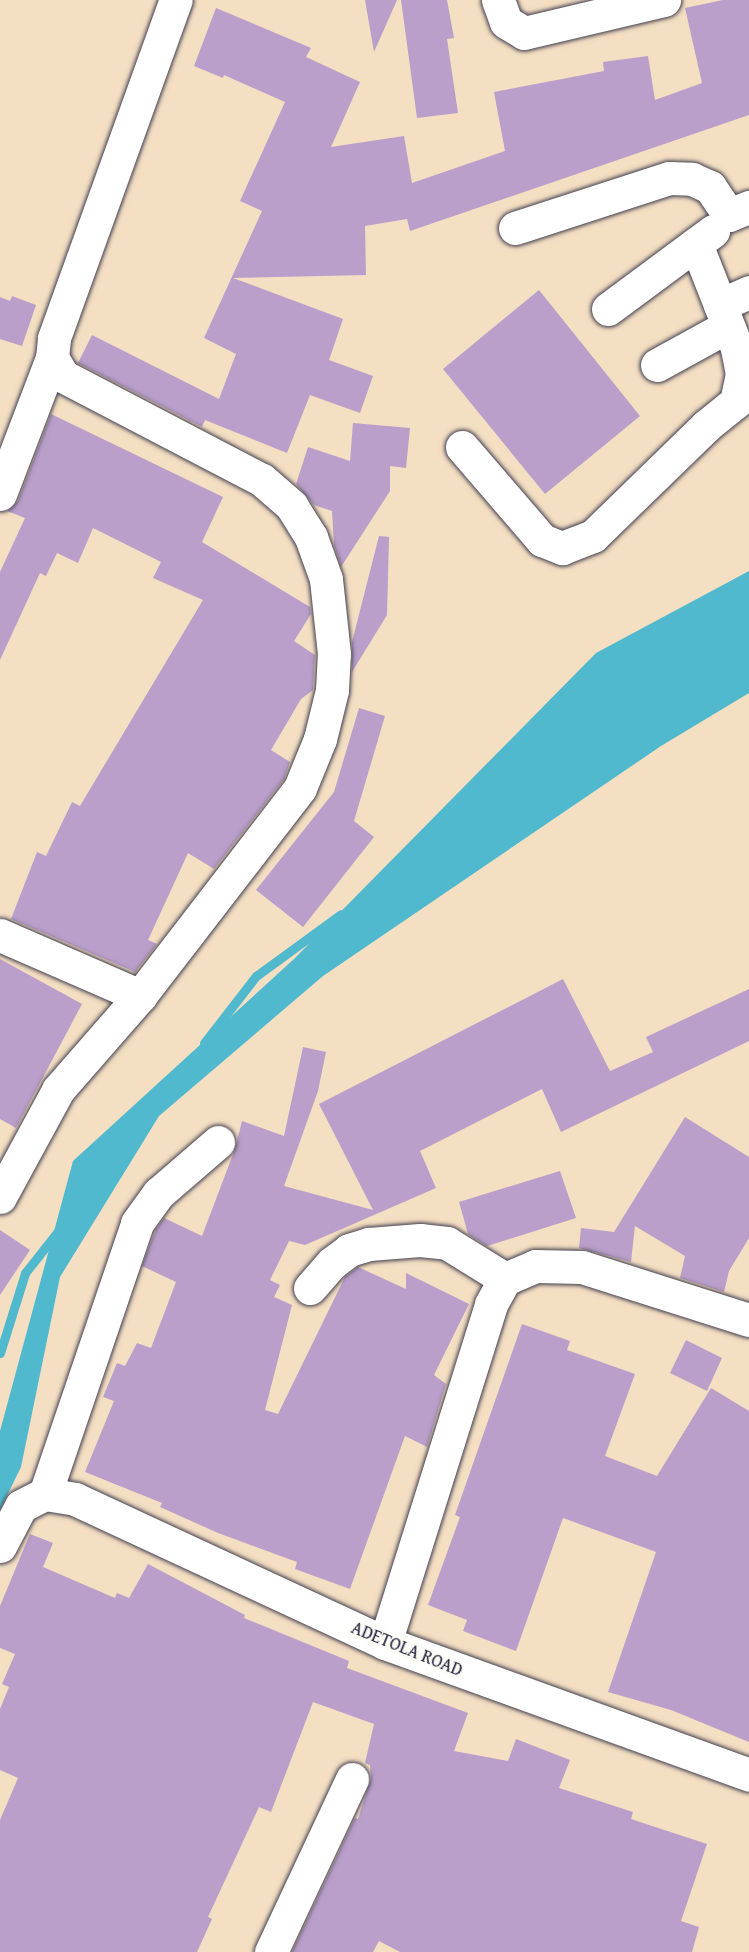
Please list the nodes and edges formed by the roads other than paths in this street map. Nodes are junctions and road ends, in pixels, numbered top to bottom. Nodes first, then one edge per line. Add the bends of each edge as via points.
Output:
1 (176, 0) edge
2 (498, 0) edge
3 (658, 1) edge
4 (739, 211) edge
5 (515, 228) dead end
6 (696, 244) junction
7 (732, 308) edge
8 (608, 309) dead end
9 (52, 358) junction
10 (657, 365) dead end
11 (462, 447) dead end
12 (0, 494) edge
13 (0, 935) edge
14 (140, 996) junction
15 (218, 1142) dead end
16 (0, 1197) edge
17 (505, 1279) junction
18 (310, 1288) dead end
19 (749, 1320) edge
20 (60, 1496) junction
21 (0, 1546) edge
22 (385, 1643) junction
23 (749, 1775) edge
24 (352, 1779) dead end
25 (271, 1952) edge

1 - 9 street via 54,338
2 - 3 street via 506,22 524,33
4 - 5 street via 710,187 669,178
4 - 6 street
6 - 7 street
6 - 8 street
7 - 10 street
7 - 11 street via 742,374 736,402 706,426 593,536 562,548 542,540
9 - 12 street
9 - 14 street via 63,376 262,480 292,506 311,537 326,579 334,654 332,690 320,739 300,788
13 - 14 street
14 - 16 street via 58,1090
15 - 20 street via 159,1193 137,1223
17 - 18 street via 447,1244 420,1240 369,1244 349,1250
17 - 19 street via 536,1266 582,1267
17 - 22 street via 491,1304
20 - 21 street via 21,1506
20 - 22 street, ADETOLA ROAD
22 - 23 street, ADETOLA ROAD
24 - 25 street

